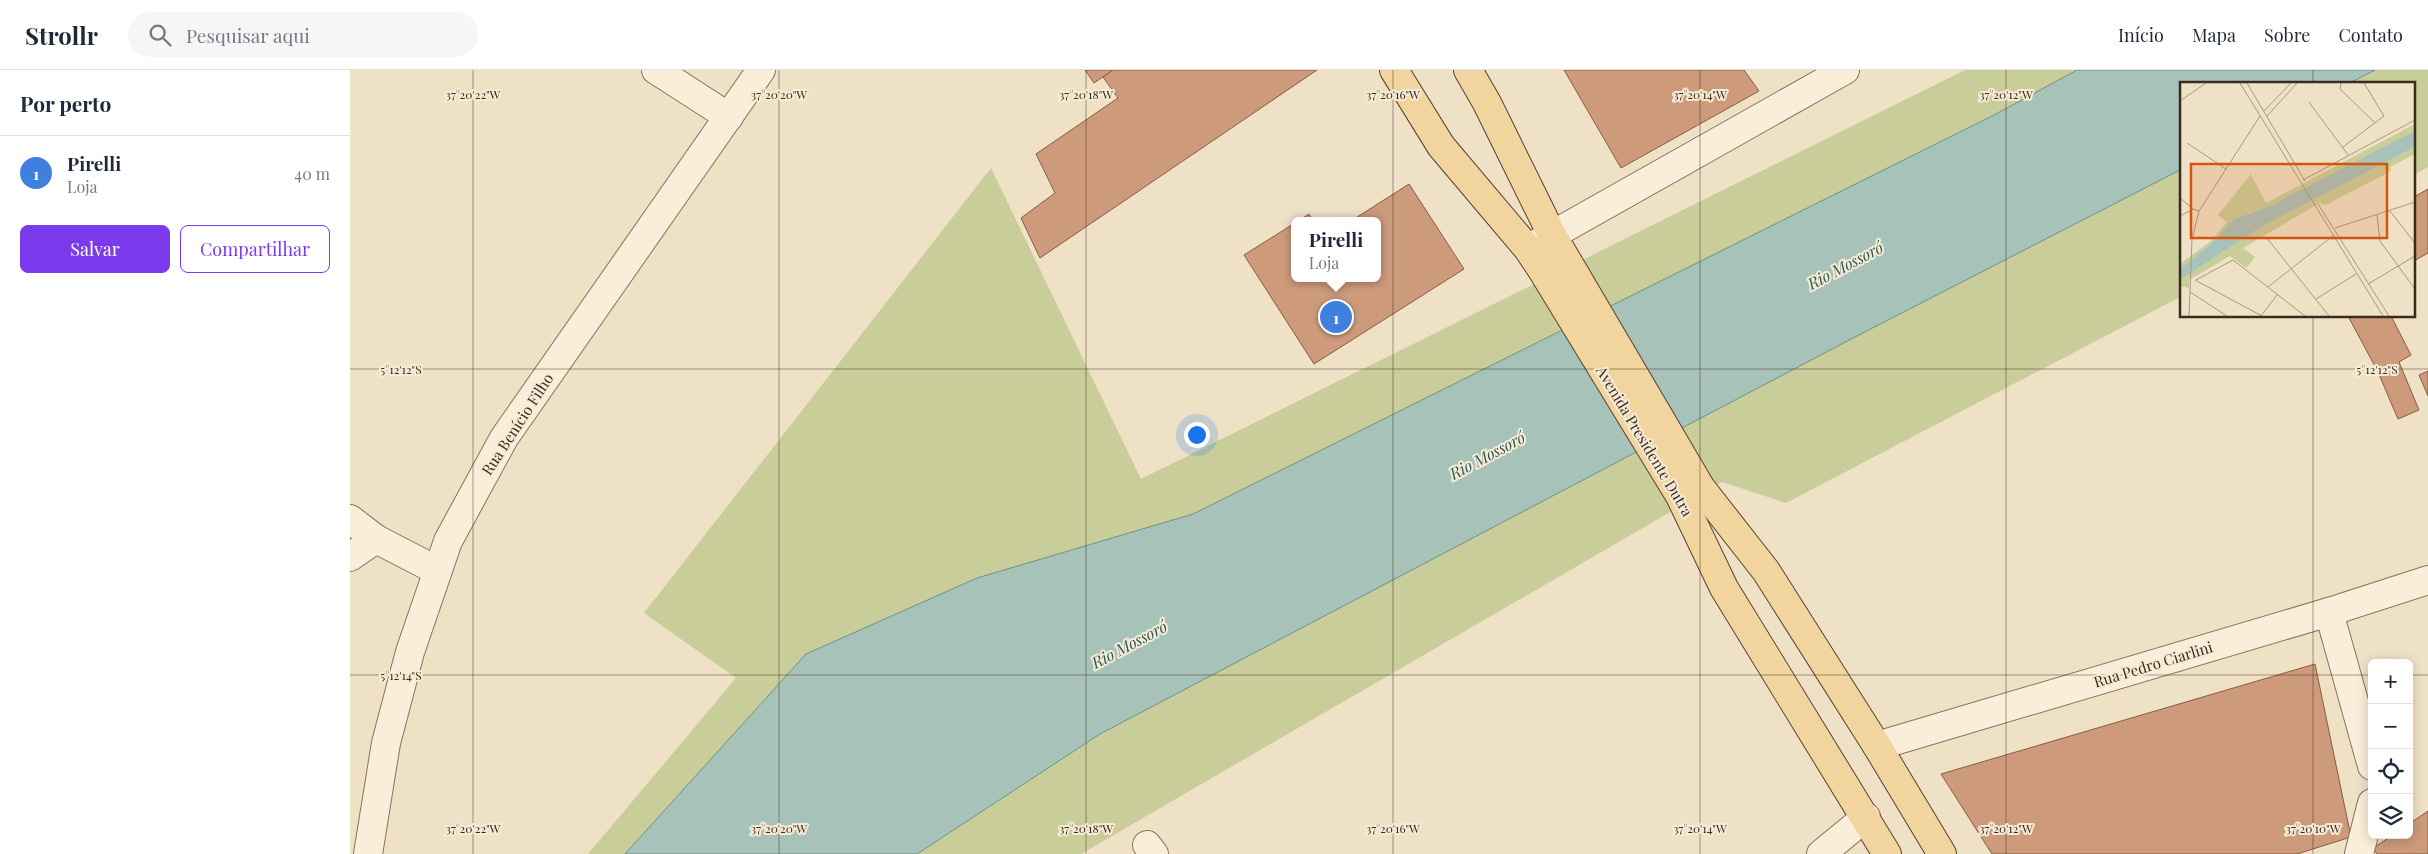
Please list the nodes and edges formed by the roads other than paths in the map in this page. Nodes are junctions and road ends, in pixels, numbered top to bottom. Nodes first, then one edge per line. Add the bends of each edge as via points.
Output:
1 (656, 70) edge
2 (761, 70) edge
3 (1394, 70) edge
4 (1468, 70) edge
5 (1845, 70) edge
6 (729, 118) junction
7 (1559, 246) junction
8 (1535, 259) junction
9 (1690, 492) junction
10 (350, 519) edge
11 (376, 539) junction
12 (350, 557) edge
13 (436, 570) junction
14 (2428, 580) edge
15 (2329, 612) junction
16 (1876, 746) junction
17 (2368, 752) edge
18 (1866, 817) junction
19 (2368, 819) edge
20 (368, 854) edge
21 (1821, 854) edge
22 (1887, 854) edge
23 (1942, 854) edge
24 (2359, 854) edge

1 - 6 street
2 - 6 street, Rua Benício Filho
3 - 8 main road, Avenida Presidente Dutra via 1441,146
4 - 7 main road, Avenida Presidente Dutra
5 - 7 street
6 - 13 street, Rua Benício Filho via 504,438 448,541
7 - 8 street
7 - 9 main road, Avenida Presidente Dutra
8 - 9 main road, Avenida Presidente Dutra
9 - 16 main road, Avenida Presidente Dutra via 1766,571
9 - 18 main road, Avenida Presidente Dutra via 1724,588
10 - 11 street
11 - 12 street
11 - 13 street
13 - 20 street, Rua Benício Filho via 386,743
14 - 15 street, Rua Pedro Ciarlini
15 - 16 street, Rua Pedro Ciarlini
15 - 17 street
16 - 23 main road, Avenida Presidente Dutra
18 - 21 street
18 - 22 main road, Avenida Presidente Dutra
19 - 24 street

